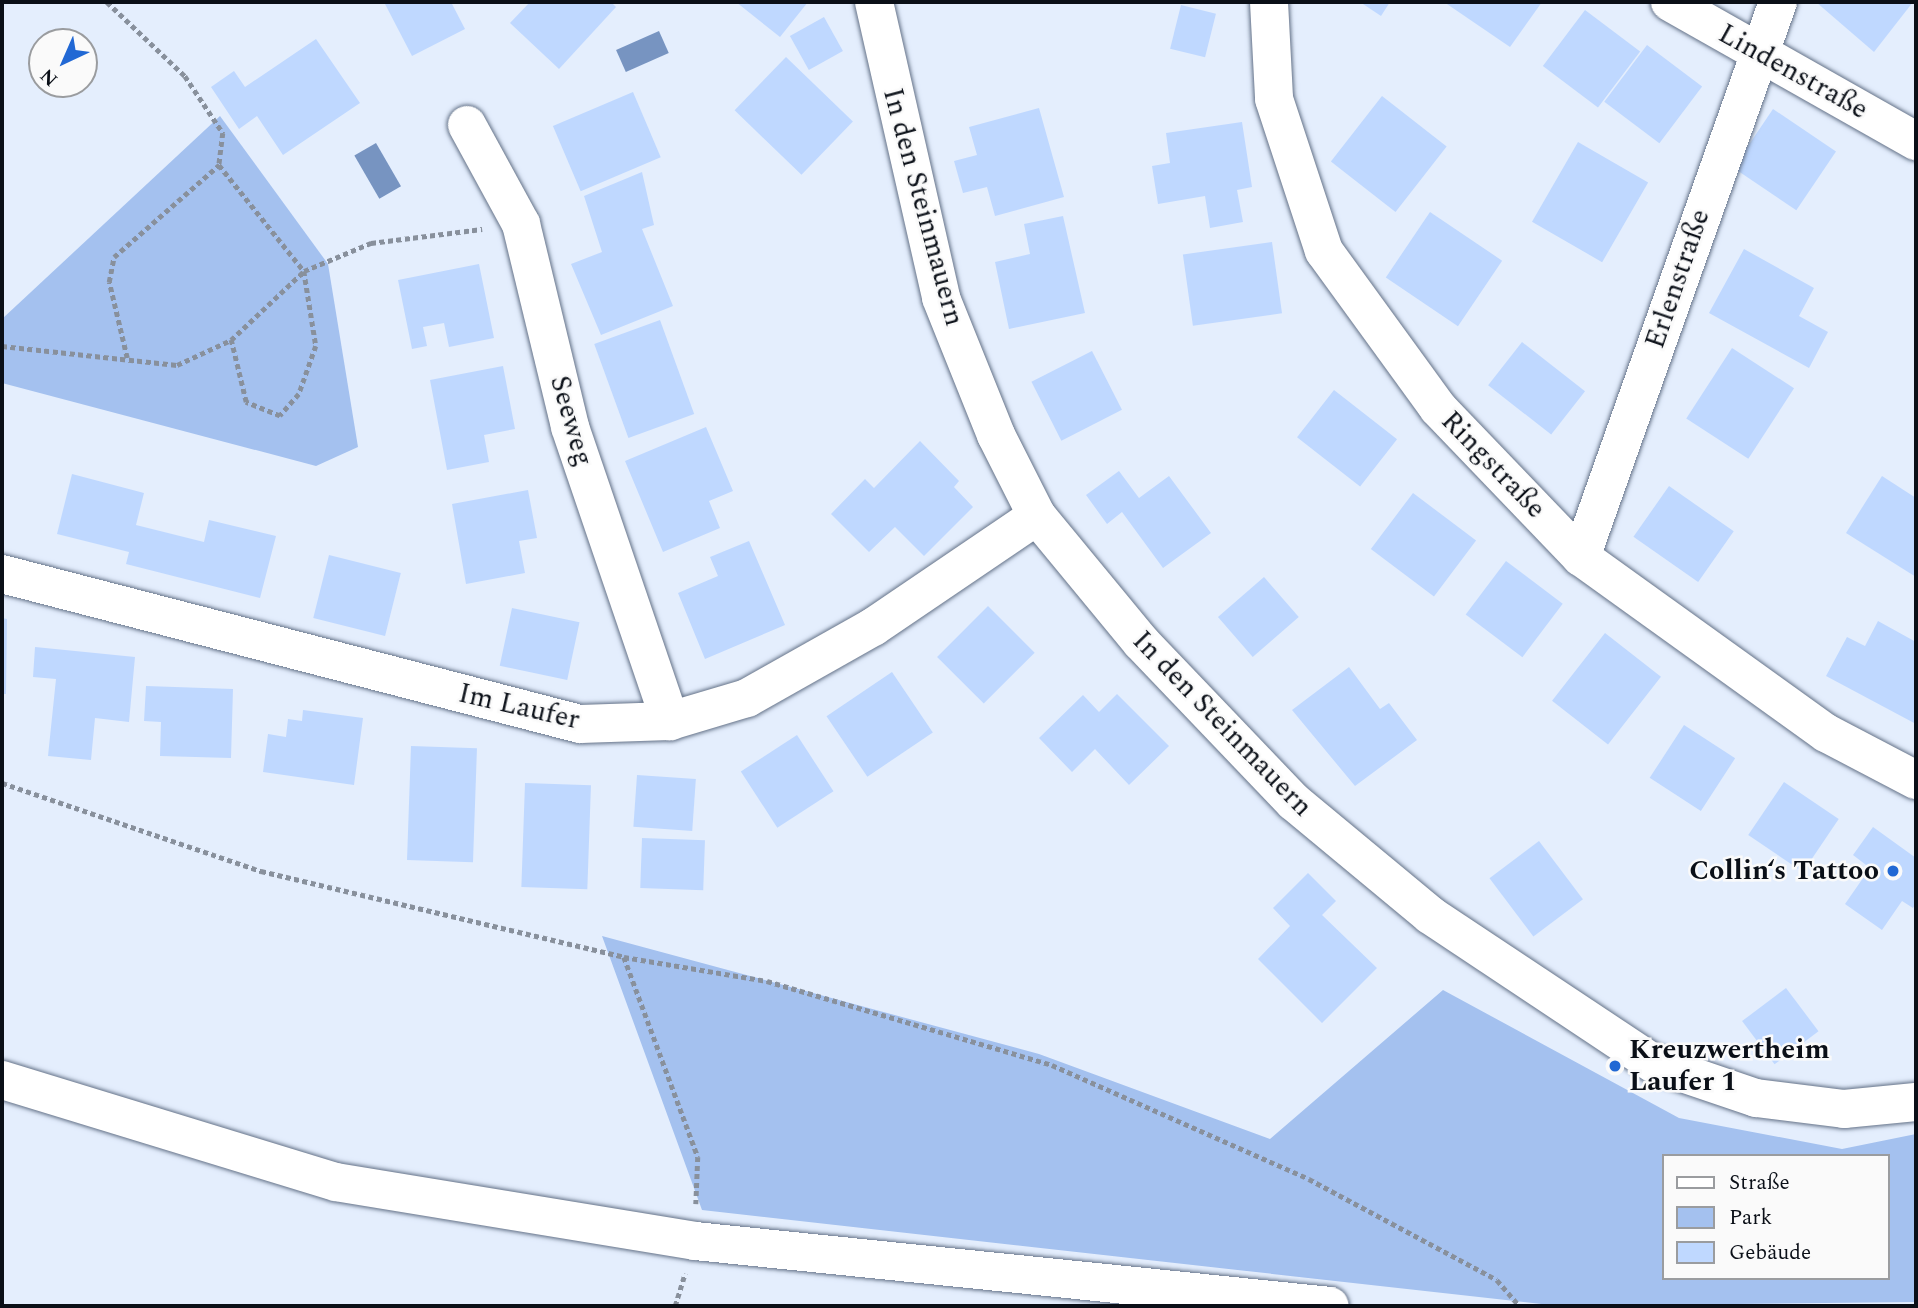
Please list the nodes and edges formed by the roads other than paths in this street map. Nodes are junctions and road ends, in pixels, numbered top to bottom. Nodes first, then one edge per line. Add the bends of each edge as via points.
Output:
1 (874, 2) edge
2 (1269, 2) edge
3 (1670, 2) edge
4 (1778, 2) edge
5 (1757, 52) junction
6 (467, 125) dead end
7 (1916, 141) edge
8 (1037, 516) junction
9 (1581, 557) junction
10 (2, 573) edge
11 (670, 721) junction
12 (1916, 780) edge
13 (2, 1080) edge
14 (1916, 1102) edge
15 (1330, 1306) edge

1 - 8 street, In den Steinmauern via 941,298
2 - 9 street, Ringstraße via 1274,99 1324,251 1438,408
3 - 5 street, Lindenstraße
4 - 5 street, Erlenstraße
5 - 7 street, Lindenstraße
5 - 9 street, Erlenstraße
6 - 11 street, Seeweg via 521,224 570,427
8 - 11 street, Im Laufer via 873,627 747,698
8 - 14 street, In den Steinmauern via 1141,642 1294,802 1430,915 1553,1002 1653,1063 1756,1098 1844,1109
9 - 12 street, Ringstraße via 1826,733
10 - 11 street, Im Laufer via 580,724
13 - 15 street via 336,1182 695,1241

